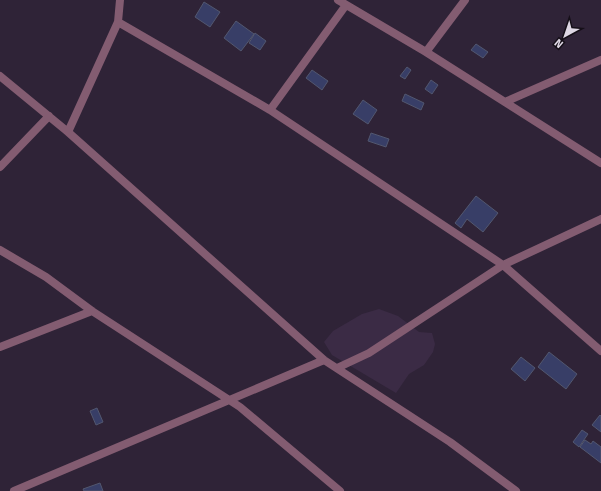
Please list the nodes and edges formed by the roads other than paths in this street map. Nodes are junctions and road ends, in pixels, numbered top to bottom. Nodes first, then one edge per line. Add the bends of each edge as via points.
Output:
1 (120, 0) edge
2 (338, 0) edge
3 (465, 0) edge
4 (346, 5) junction
5 (118, 22) junction
6 (426, 52) junction
7 (601, 60) edge
8 (0, 76) edge
9 (505, 102) junction
10 (270, 110) junction
11 (49, 116) junction
12 (68, 132) junction
13 (601, 163) edge
14 (0, 167) edge
15 (601, 219) edge
16 (0, 250) edge
17 (503, 265) junction
18 (92, 311) junction
19 (0, 347) edge
20 (601, 351) edge
21 (324, 360) junction
22 (337, 368) junction
23 (227, 400) junction
24 (14, 491) edge
25 (340, 491) edge
26 (516, 491) edge

1 - 5 street
2 - 4 street
3 - 6 street
4 - 6 street
4 - 10 street
5 - 10 street
5 - 12 street
6 - 9 street
7 - 9 street
8 - 11 street
9 - 13 street
10 - 17 street
11 - 12 street
11 - 14 street
12 - 21 street
15 - 17 street
16 - 18 street via 46,277
17 - 20 street
17 - 22 street via 369,353
18 - 19 street
18 - 23 street
21 - 22 street
21 - 23 street
22 - 26 street via 450,442
23 - 24 street
23 - 25 street

